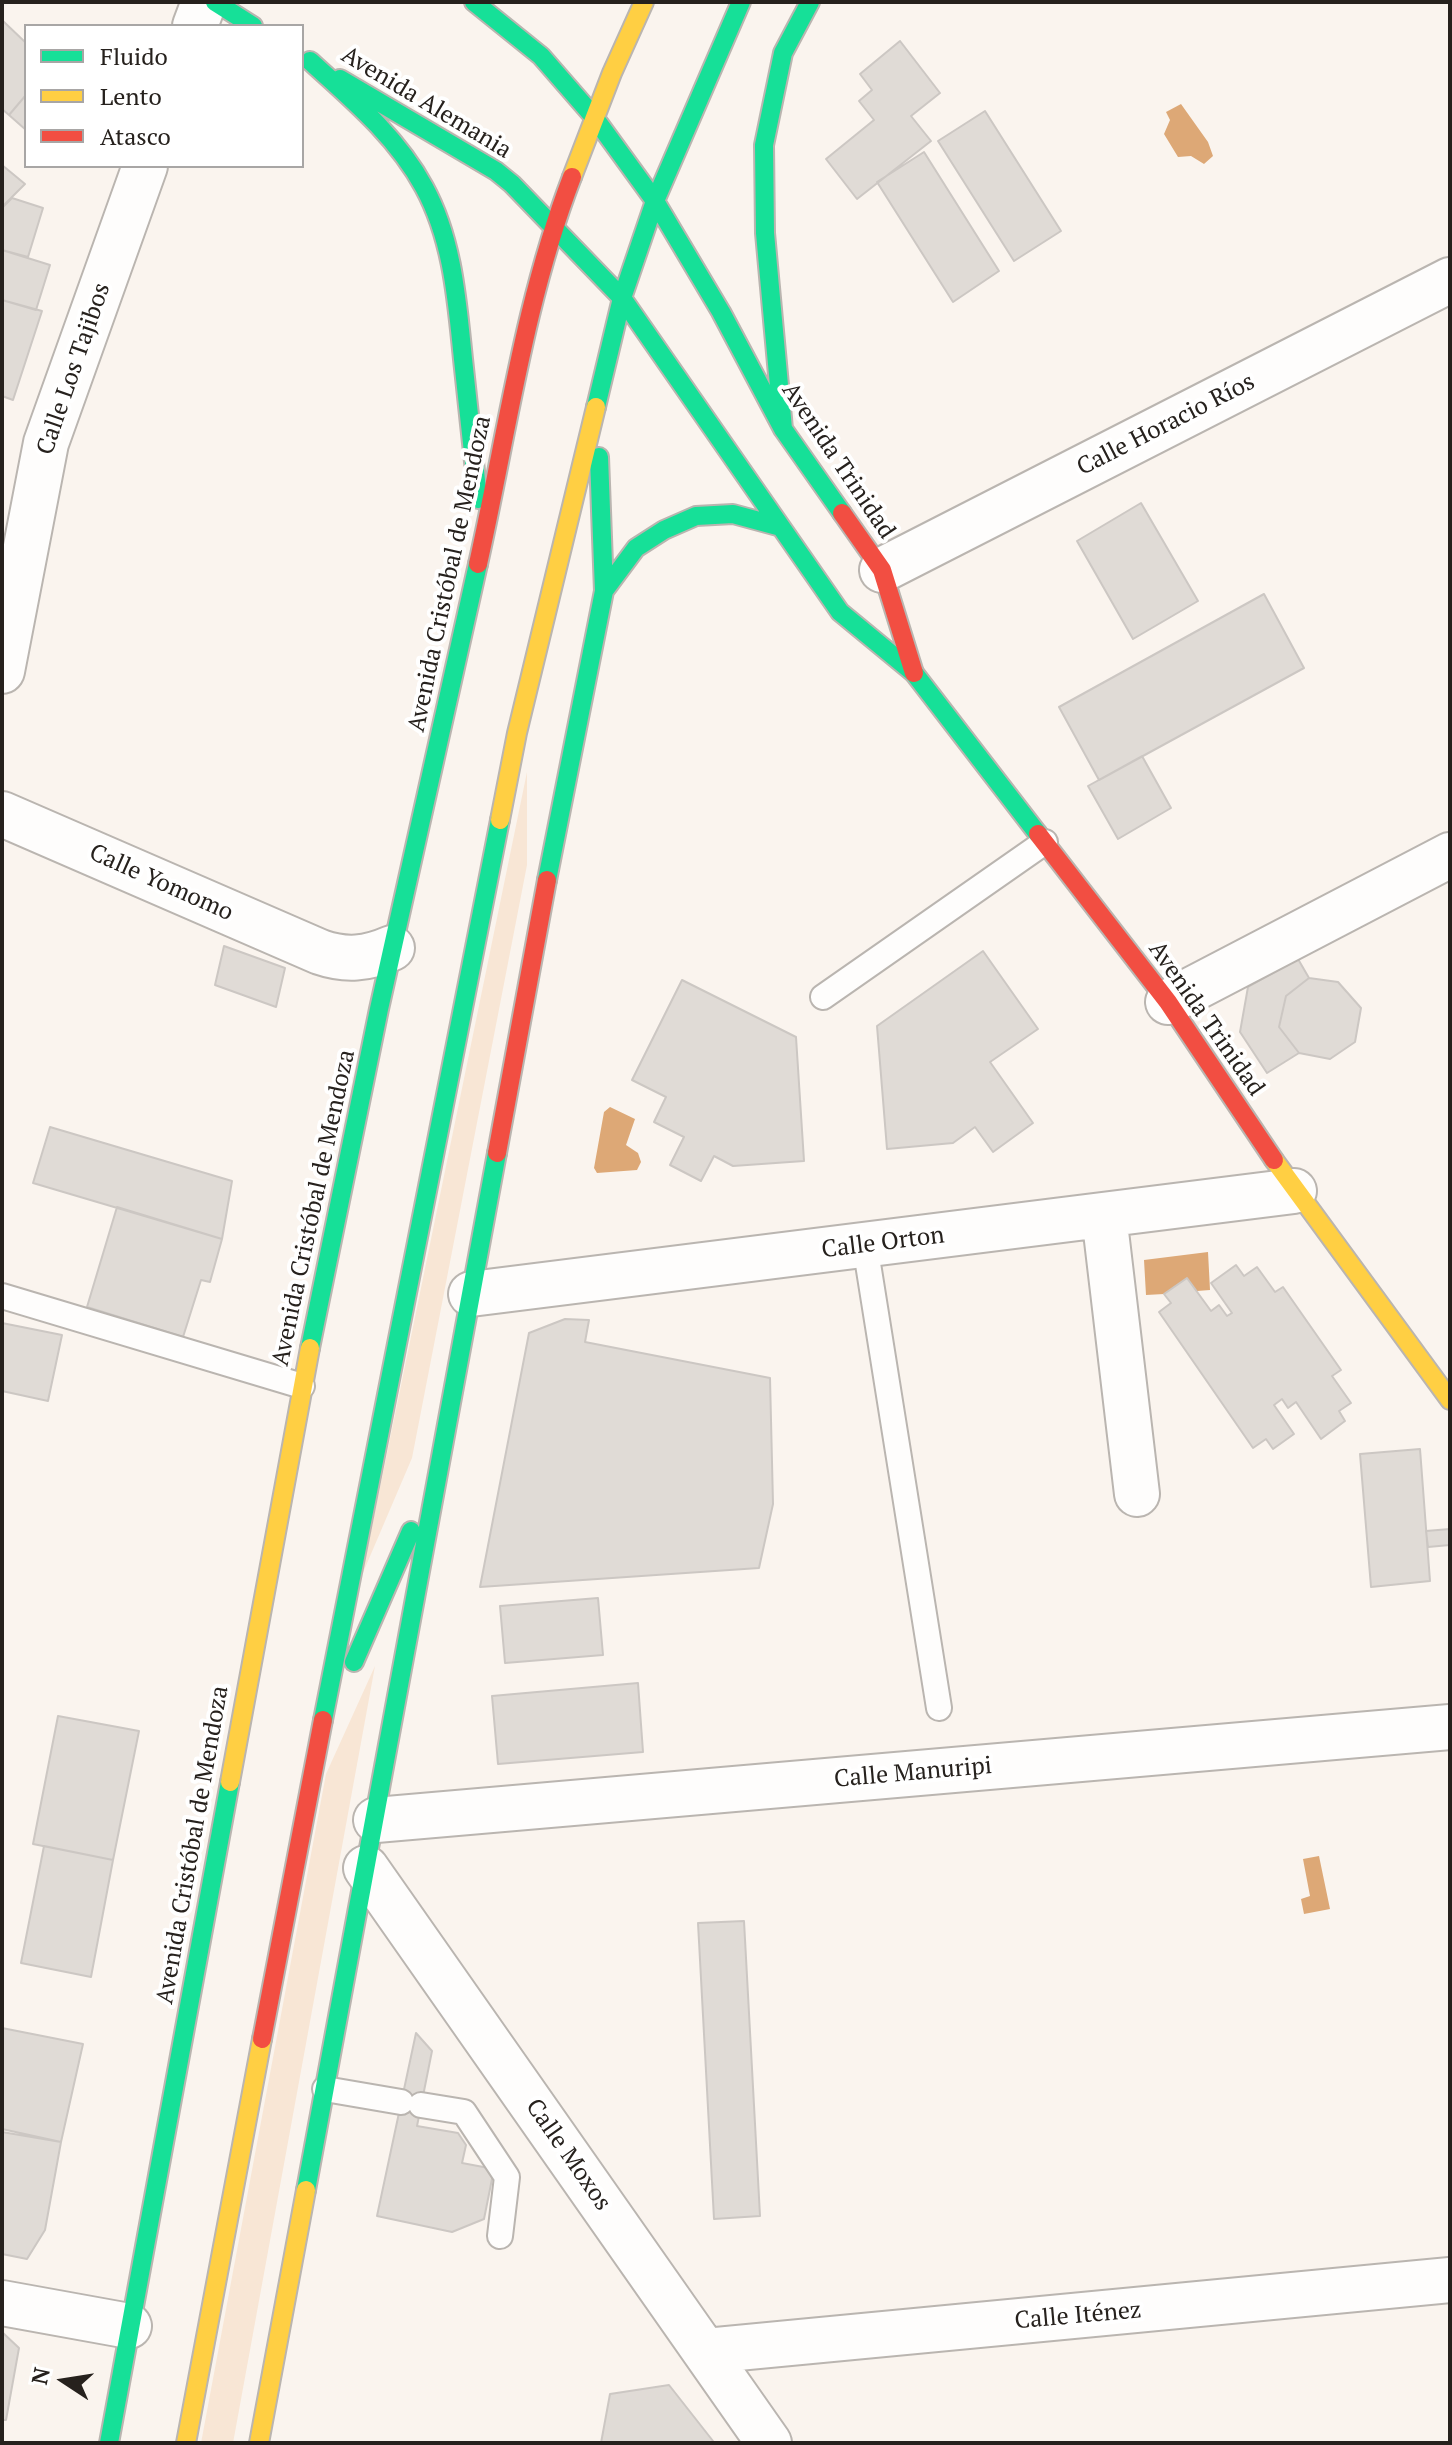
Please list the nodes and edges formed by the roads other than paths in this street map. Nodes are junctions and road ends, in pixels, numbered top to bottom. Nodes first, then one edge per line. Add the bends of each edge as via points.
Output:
1 (204, 2) edge
2 (215, 2) edge
3 (474, 2) edge
4 (644, 2) edge
5 (741, 2) edge
6 (810, 2) edge
7 (196, 24) edge
8 (250, 24) edge
9 (306, 59) edge
10 (594, 117) junction
11 (144, 168) edge
12 (655, 201) junction
13 (553, 227) junction
14 (1450, 280) edge
15 (622, 298) junction
16 (597, 405) junction
17 (783, 429) junction
18 (781, 527) junction
19 (483, 541) junction
20 (882, 570) junction
21 (604, 591) junction
22 (2, 671) edge
23 (914, 673) junction
24 (2, 814) edge
25 (1045, 842) junction
26 (1450, 855) edge
27 (392, 948) junction
28 (320, 952) junction
29 (823, 997) dead end
30 (1168, 1002) junction
31 (379, 1009) junction
32 (1294, 1191) junction
33 (1104, 1215) junction
34 (865, 1245) junction
35 (471, 1294) junction
36 (2, 1296) edge
37 (302, 1386) junction
38 (1447, 1390) edge
39 (438, 1469) junction
40 (1137, 1494) dead end
41 (939, 1708) dead end
42 (1450, 1727) edge
43 (313, 1769) junction
44 (376, 1820) junction
45 (366, 1868) junction
46 (325, 2089) junction
47 (500, 2236) dead end
48 (1450, 2280) edge
49 (2, 2303) edge
50 (129, 2326) junction
51 (706, 2351) junction
52 (109, 2443) edge
53 (186, 2443) edge
54 (259, 2443) edge
55 (769, 2443) edge

1 - 7 street
2 - 8 main road
3 - 10 main road via 541,56
4 - 10 main road, Avenida Cristóbal de Mendoza
5 - 12 main road
6 - 17 main road via 783,53 764,145 765,233
9 - 13 main road, Avenida Alemania via 484,163
9 - 19 main road via 360,106 406,158 437,217 456,300
10 - 12 main road
10 - 13 main road, Avenida Cristóbal de Mendoza
11 - 22 street, Calle Los Tajibos via 46,443
12 - 15 main road
12 - 17 main road, Avenida Trinidad
13 - 15 main road, Avenida Alemania
13 - 19 main road, Avenida Cristóbal de Mendoza via 524,335
14 - 20 street, Calle Horacio Ríos
15 - 16 main road
15 - 18 main road, Avenida Trinidad
16 - 21 main road
16 - 43 main road via 517,733
17 - 20 main road, Avenida Trinidad
18 - 21 main road via 733,514 696,516 636,548
18 - 23 main road, Avenida Trinidad via 840,612
19 - 27 main road, Avenida Cristóbal de Mendoza
20 - 23 main road, Avenida Trinidad
21 - 35 main road
23 - 25 main road, Avenida Trinidad
24 - 28 street, Calle Yomomo
25 - 29 lane
25 - 30 main road, Avenida Trinidad
26 - 30 street
27 - 28 street, Calle Yomomo via 356,959
27 - 31 main road, Avenida Cristóbal de Mendoza
28 - 31 street, Calle Yomomo via 352,977
30 - 32 main road, Avenida Trinidad
31 - 37 main road, Avenida Cristóbal de Mendoza
32 - 33 street, Calle Orton
32 - 38 main road, Avenida Trinidad
33 - 34 street, Calle Orton
33 - 40 street
34 - 35 street, Calle Orton
34 - 41 lane
35 - 39 main road
36 - 37 lane
37 - 50 main road, Avenida Cristóbal de Mendoza
39 - 43 main road
39 - 44 main road
42 - 44 street, Calle Manuripi
43 - 53 main road
44 - 45 main road
45 - 46 main road
45 - 51 street, Calle Moxos
46 - 47 lane via 464,2112 507,2177
46 - 54 main road
48 - 51 street, Calle Iténez
49 - 50 street
50 - 52 main road, Avenida Cristóbal de Mendoza
51 - 55 street, Calle Moxos

